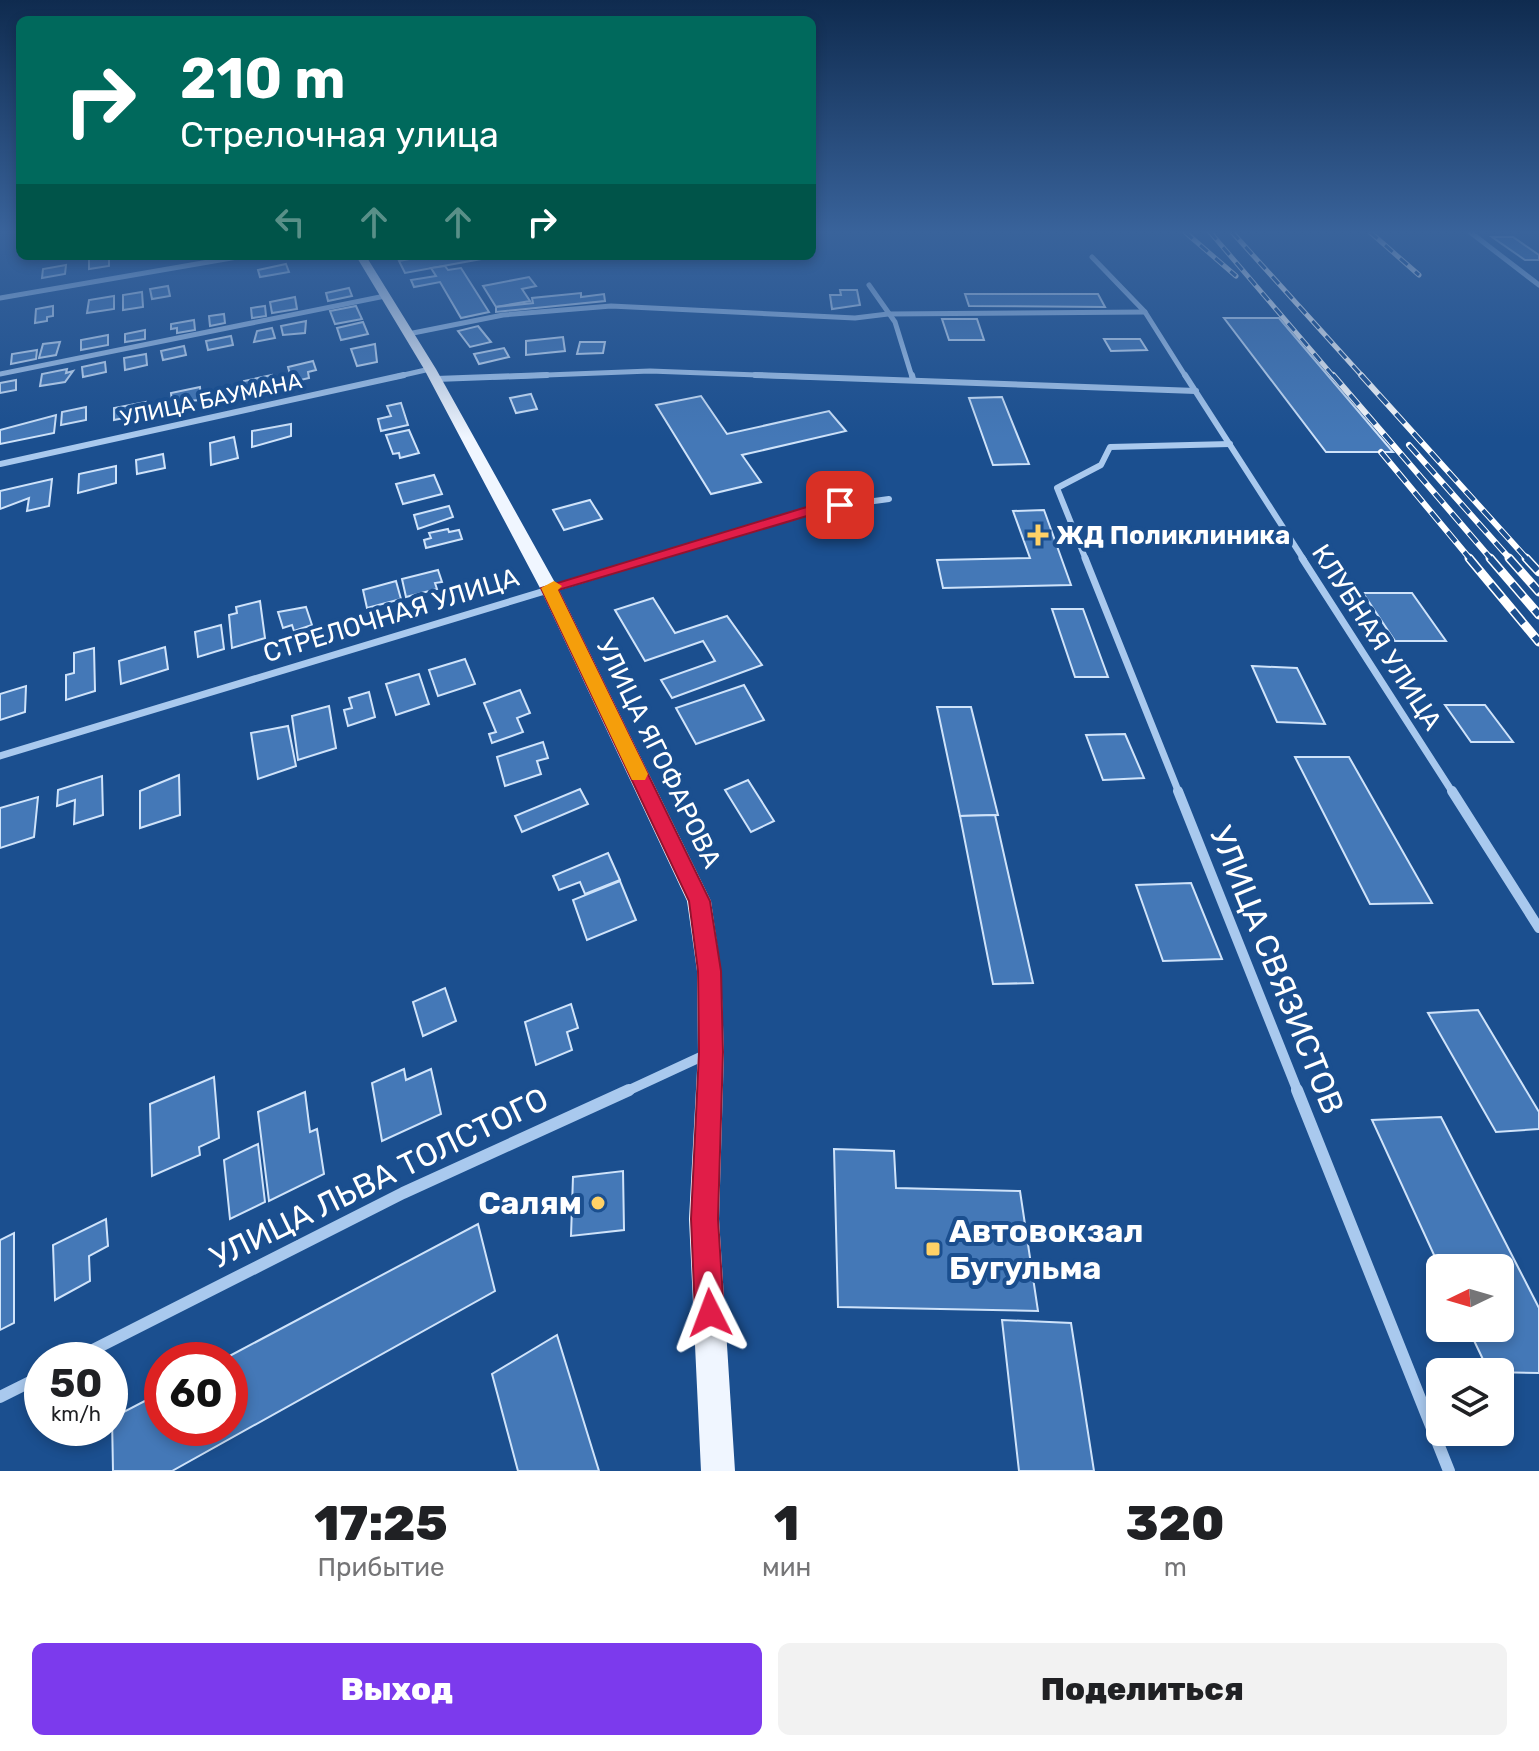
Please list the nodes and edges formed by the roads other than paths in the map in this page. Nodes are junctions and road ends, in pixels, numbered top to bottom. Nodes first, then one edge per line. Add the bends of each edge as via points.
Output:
1 (362, 301) edge
2 (388, 301) edge
3 (879, 301) edge
4 (1134, 301) edge
5 (1145, 312) junction
6 (888, 314) junction
7 (408, 334) junction
8 (0, 374) edge
9 (433, 374) junction
10 (913, 379) junction
11 (1196, 391) junction
12 (1230, 444) junction
13 (0, 464) edge
14 (889, 499) dead end
15 (549, 588) junction
16 (0, 756) edge
17 (1539, 928) edge
18 (711, 1052) junction
19 (109, 1342) edge
20 (24, 1385) edge
21 (0, 1397) edge
22 (718, 1471) edge
23 (1449, 1471) edge

1 - 8 street
2 - 7 main road, УЛИЦА ЯГОФАРОВА
3 - 6 street
4 - 5 street, КЛУБНАЯ УЛИЦА
5 - 6 street
5 - 11 street, КЛУБНАЯ УЛИЦА
6 - 7 street via 811,318 611,306 503,315
6 - 10 street
7 - 9 main road, УЛИЦА ЯГОФАРОВА
9 - 10 street, УЛИЦА БАУМАНА via 650,371
9 - 13 street, УЛИЦА БАУМАНА
9 - 15 main road, УЛИЦА ЯГОФАРОВА
10 - 11 street, УЛИЦА БАУМАНА
11 - 12 street, КЛУБНАЯ УЛИЦА
12 - 17 street, КЛУБНАЯ УЛИЦА
12 - 23 street, УЛИЦА СВЯЗИСТОВ via 1110,447 1101,465 1057,488
14 - 15 street, СТРЕЛОЧНАЯ УЛИЦА via 815,509
15 - 16 street, СТРЕЛОЧНАЯ УЛИЦА
15 - 18 main road, УЛИЦА ЯГОФАРОВА via 699,901 709,971
18 - 19 street, УЛИЦА ЛЬВА ТОЛСТОГО via 403,1193
18 - 22 main road, УЛИЦА ЯГОФАРОВА via 704,1219
20 - 21 street

